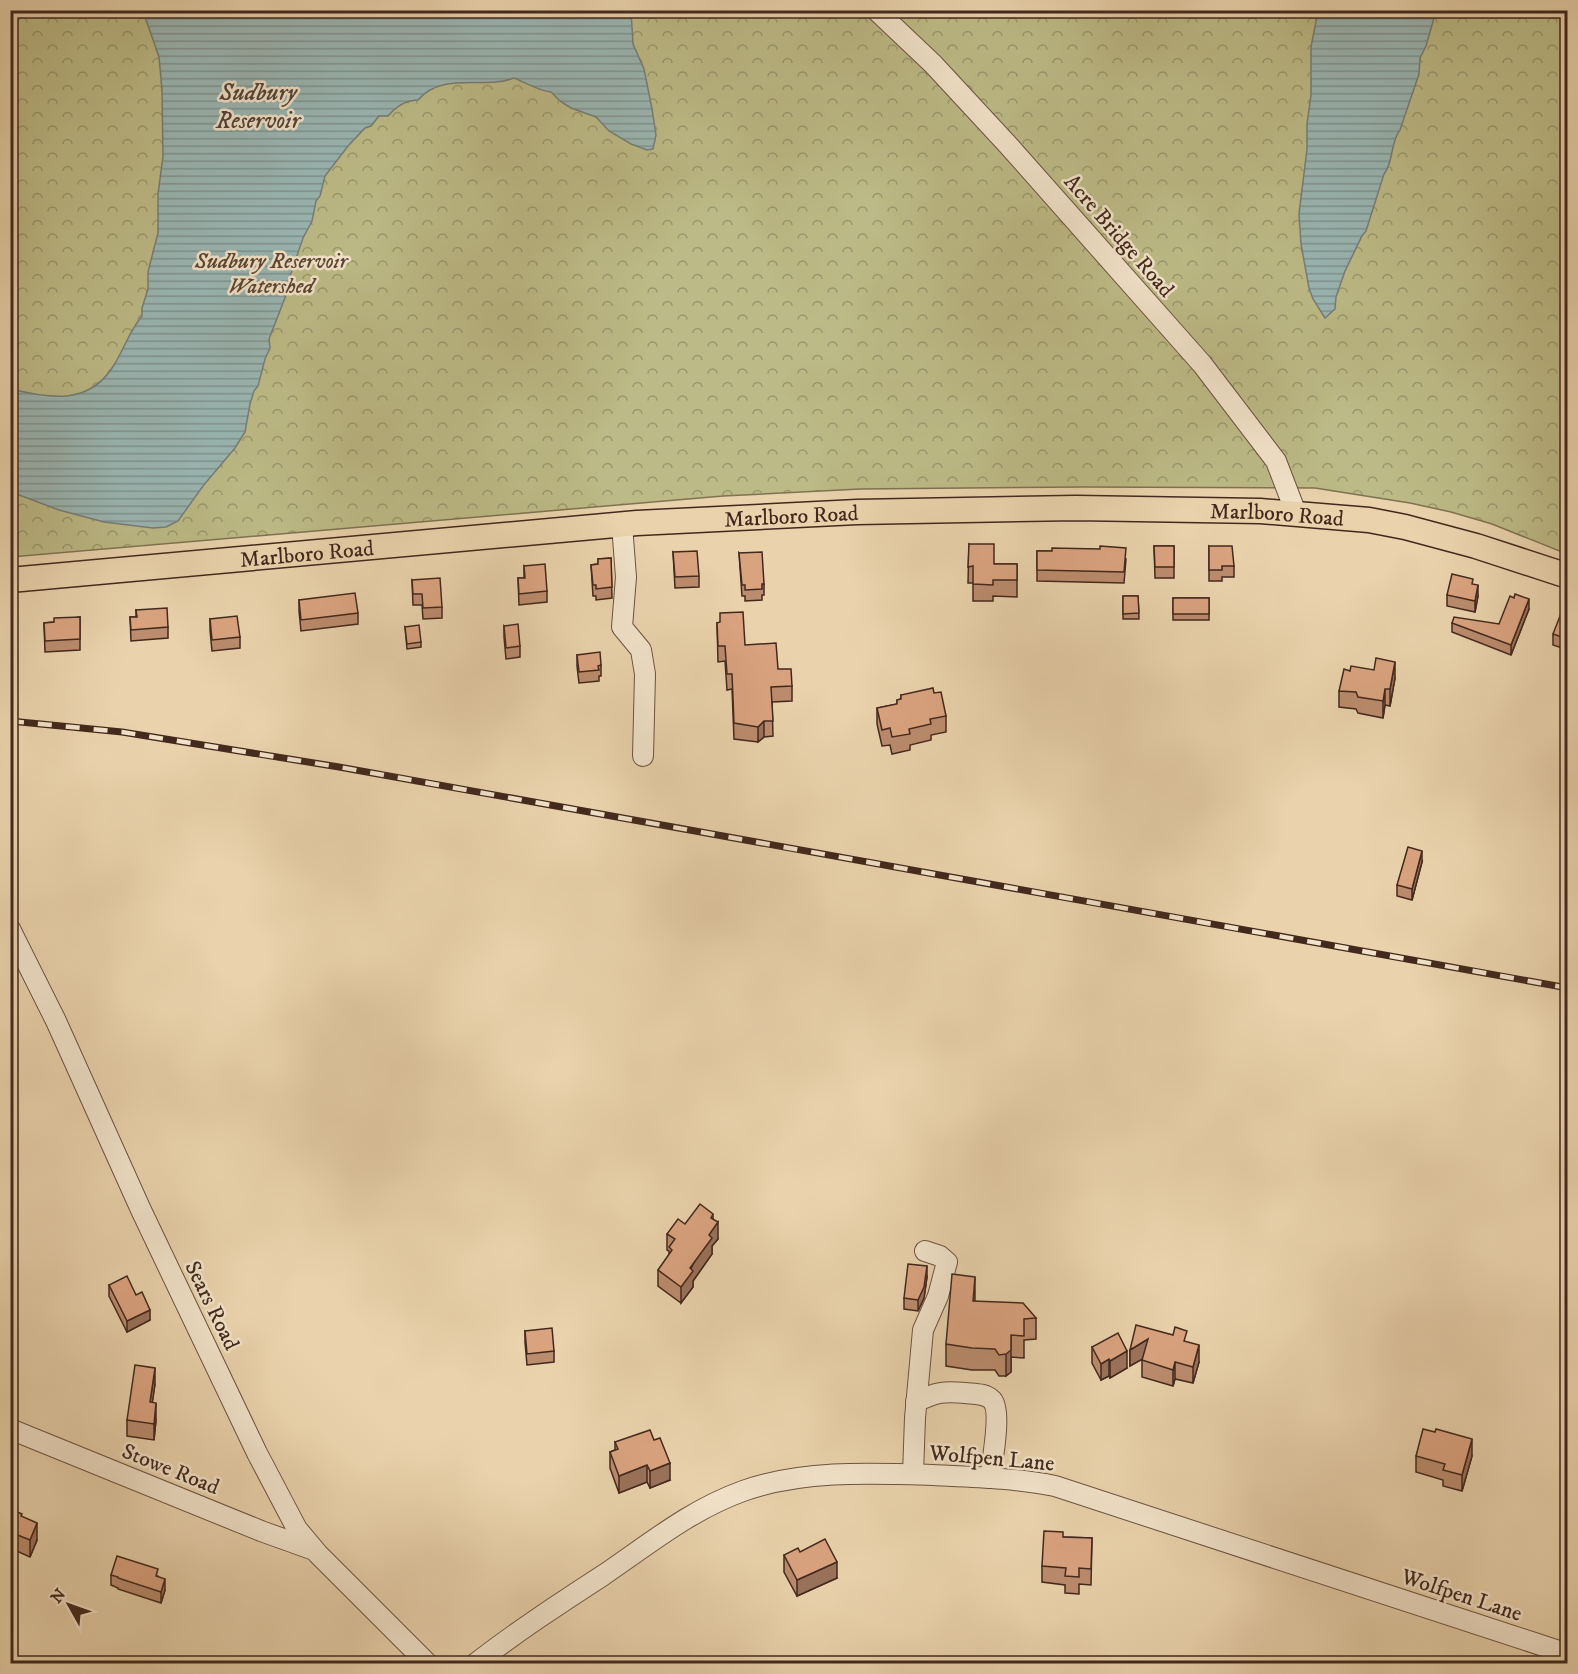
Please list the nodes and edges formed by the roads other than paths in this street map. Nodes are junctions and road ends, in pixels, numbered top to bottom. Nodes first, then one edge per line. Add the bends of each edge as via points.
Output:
1 (876, 10) edge
2 (1296, 513) junction
3 (622, 525) junction
4 (1568, 576) edge
5 (10, 580) edge
6 (643, 756) dead end
7 (10, 929) edge
8 (925, 1251) dead end
9 (916, 1402) junction
10 (10, 1429) edge
11 (914, 1474) junction
12 (990, 1478) junction
13 (314, 1550) junction
14 (1568, 1654) edge
15 (428, 1664) edge
16 (474, 1664) edge

1 - 2 street, Acre Bridge Road via 971,104 1202,364 1276,461
2 - 3 main road, Marlboro Road via 1076,508 856,512
2 - 4 main road, Marlboro Road via 1405,527
3 - 5 main road, Marlboro Road
3 - 6 street via 626,577 622,627 642,650 645,674
7 - 13 street, Sears Road via 257,1453 297,1529
8 - 9 street via 946,1262 939,1296 923,1330
9 - 11 street
9 - 12 street via 945,1391 986,1395 993,1401 996,1409
10 - 13 street, Stowe Road
11 - 12 street, Wolfpen Lane
11 - 16 street, Wolfpen Lane via 793,1479 721,1500 677,1524
12 - 14 street, Wolfpen Lane via 1055,1486
13 - 15 street, Sears Road

